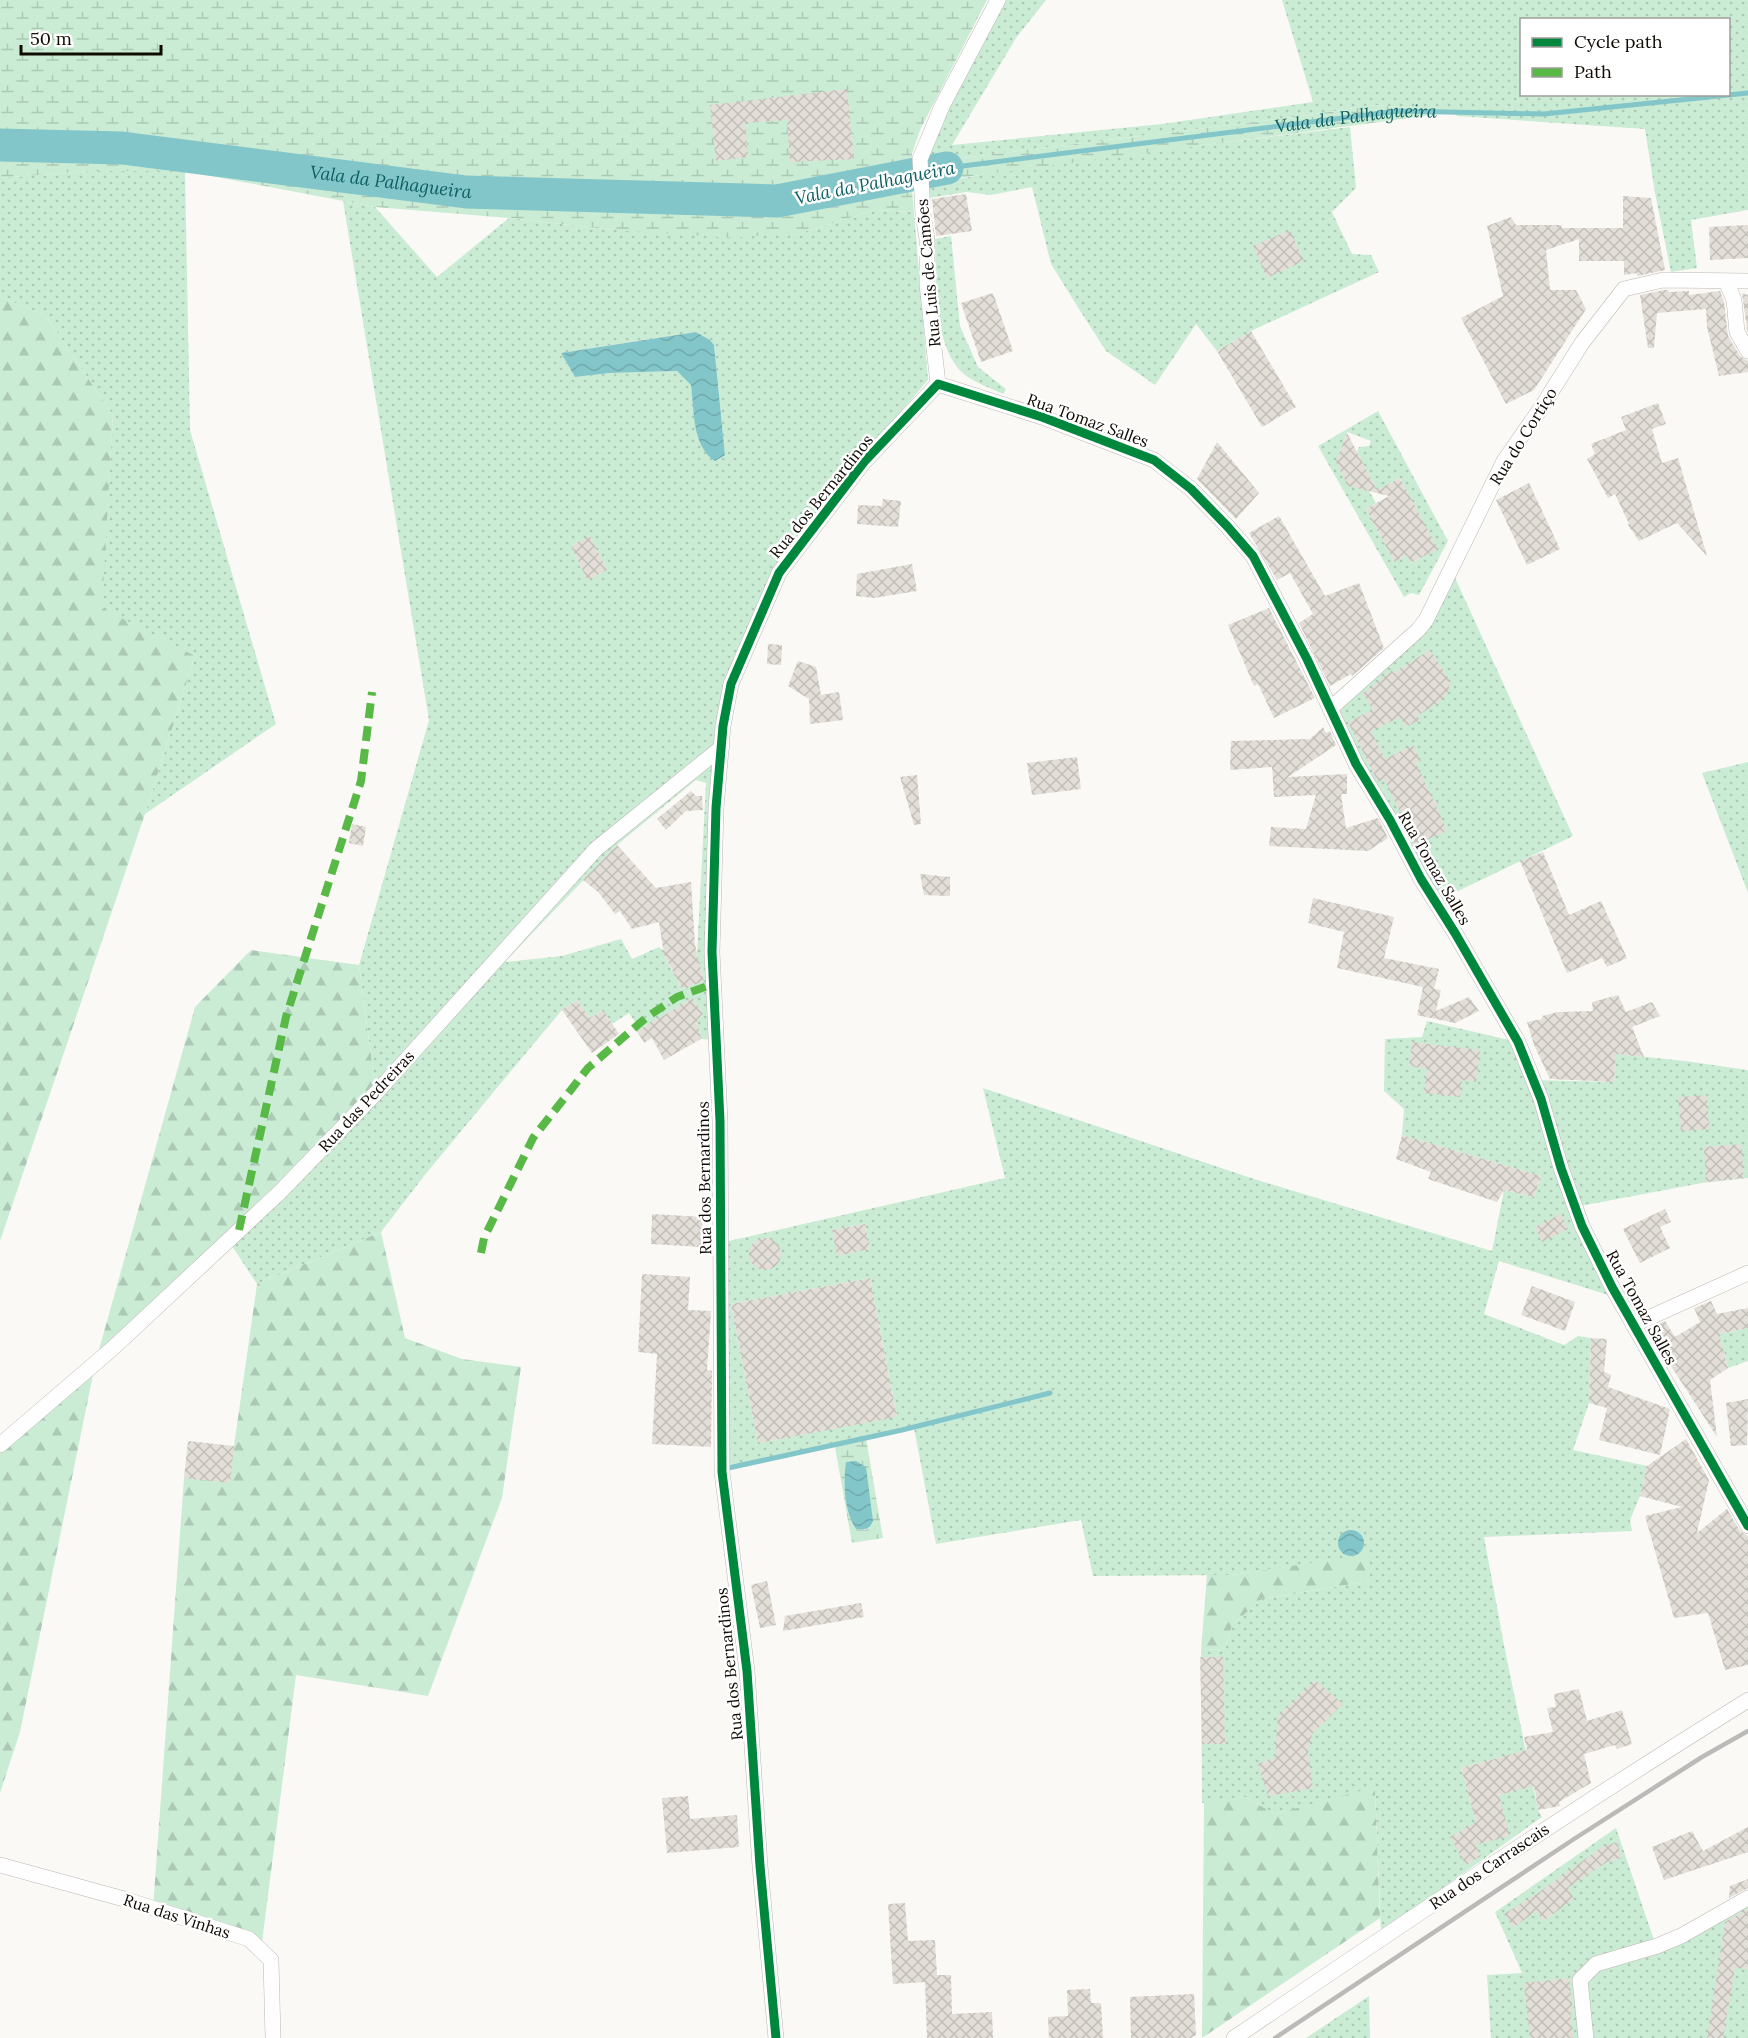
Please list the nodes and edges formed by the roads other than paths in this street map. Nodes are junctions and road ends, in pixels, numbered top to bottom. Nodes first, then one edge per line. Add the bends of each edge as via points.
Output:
1 (998, 0) edge
2 (1726, 281) junction
3 (1748, 281) edge
4 (1748, 351) edge
5 (938, 384) junction
6 (1330, 709) junction
7 (722, 747) junction
8 (1748, 1273) edge
9 (1633, 1325) junction
10 (0, 1445) edge
11 (1748, 1526) edge
12 (1748, 1700) edge
13 (0, 1865) edge
14 (1748, 1898) edge
15 (273, 2038) edge
16 (776, 2038) edge
17 (1234, 2038) edge
18 (1586, 2038) edge

1 - 5 street, Rua Luis de Camões via 942,106 920,159
2 - 3 street, Rua do Cortiço
2 - 4 street via 1734,300 1737,332
2 - 6 street, Rua do Cortiço via 1663,280 1624,289 1582,343 1504,461 1426,620
5 - 6 street, Rua Tomaz Salles via 1042,417 1154,460 1191,489 1253,556
5 - 7 street, Rua dos Bernardinos via 864,462 779,573 731,684
6 - 9 street, Rua Tomaz Salles via 1420,879 1518,1042 1582,1226
7 - 10 street, Rua das Pedreiras via 596,849 376,1093 279,1192 113,1348
7 - 16 street, Rua dos Bernardinos via 716,808 712,952 720,1121 722,1472 747,1671
8 - 9 street
9 - 11 street, Rua Tomaz Salles
12 - 17 street, Rua dos Carrascais via 1472,1876
13 - 15 street, Rua das Vinhas via 249,1939 271,1960
14 - 18 street via 1681,1936 1596,1964 1580,1980

